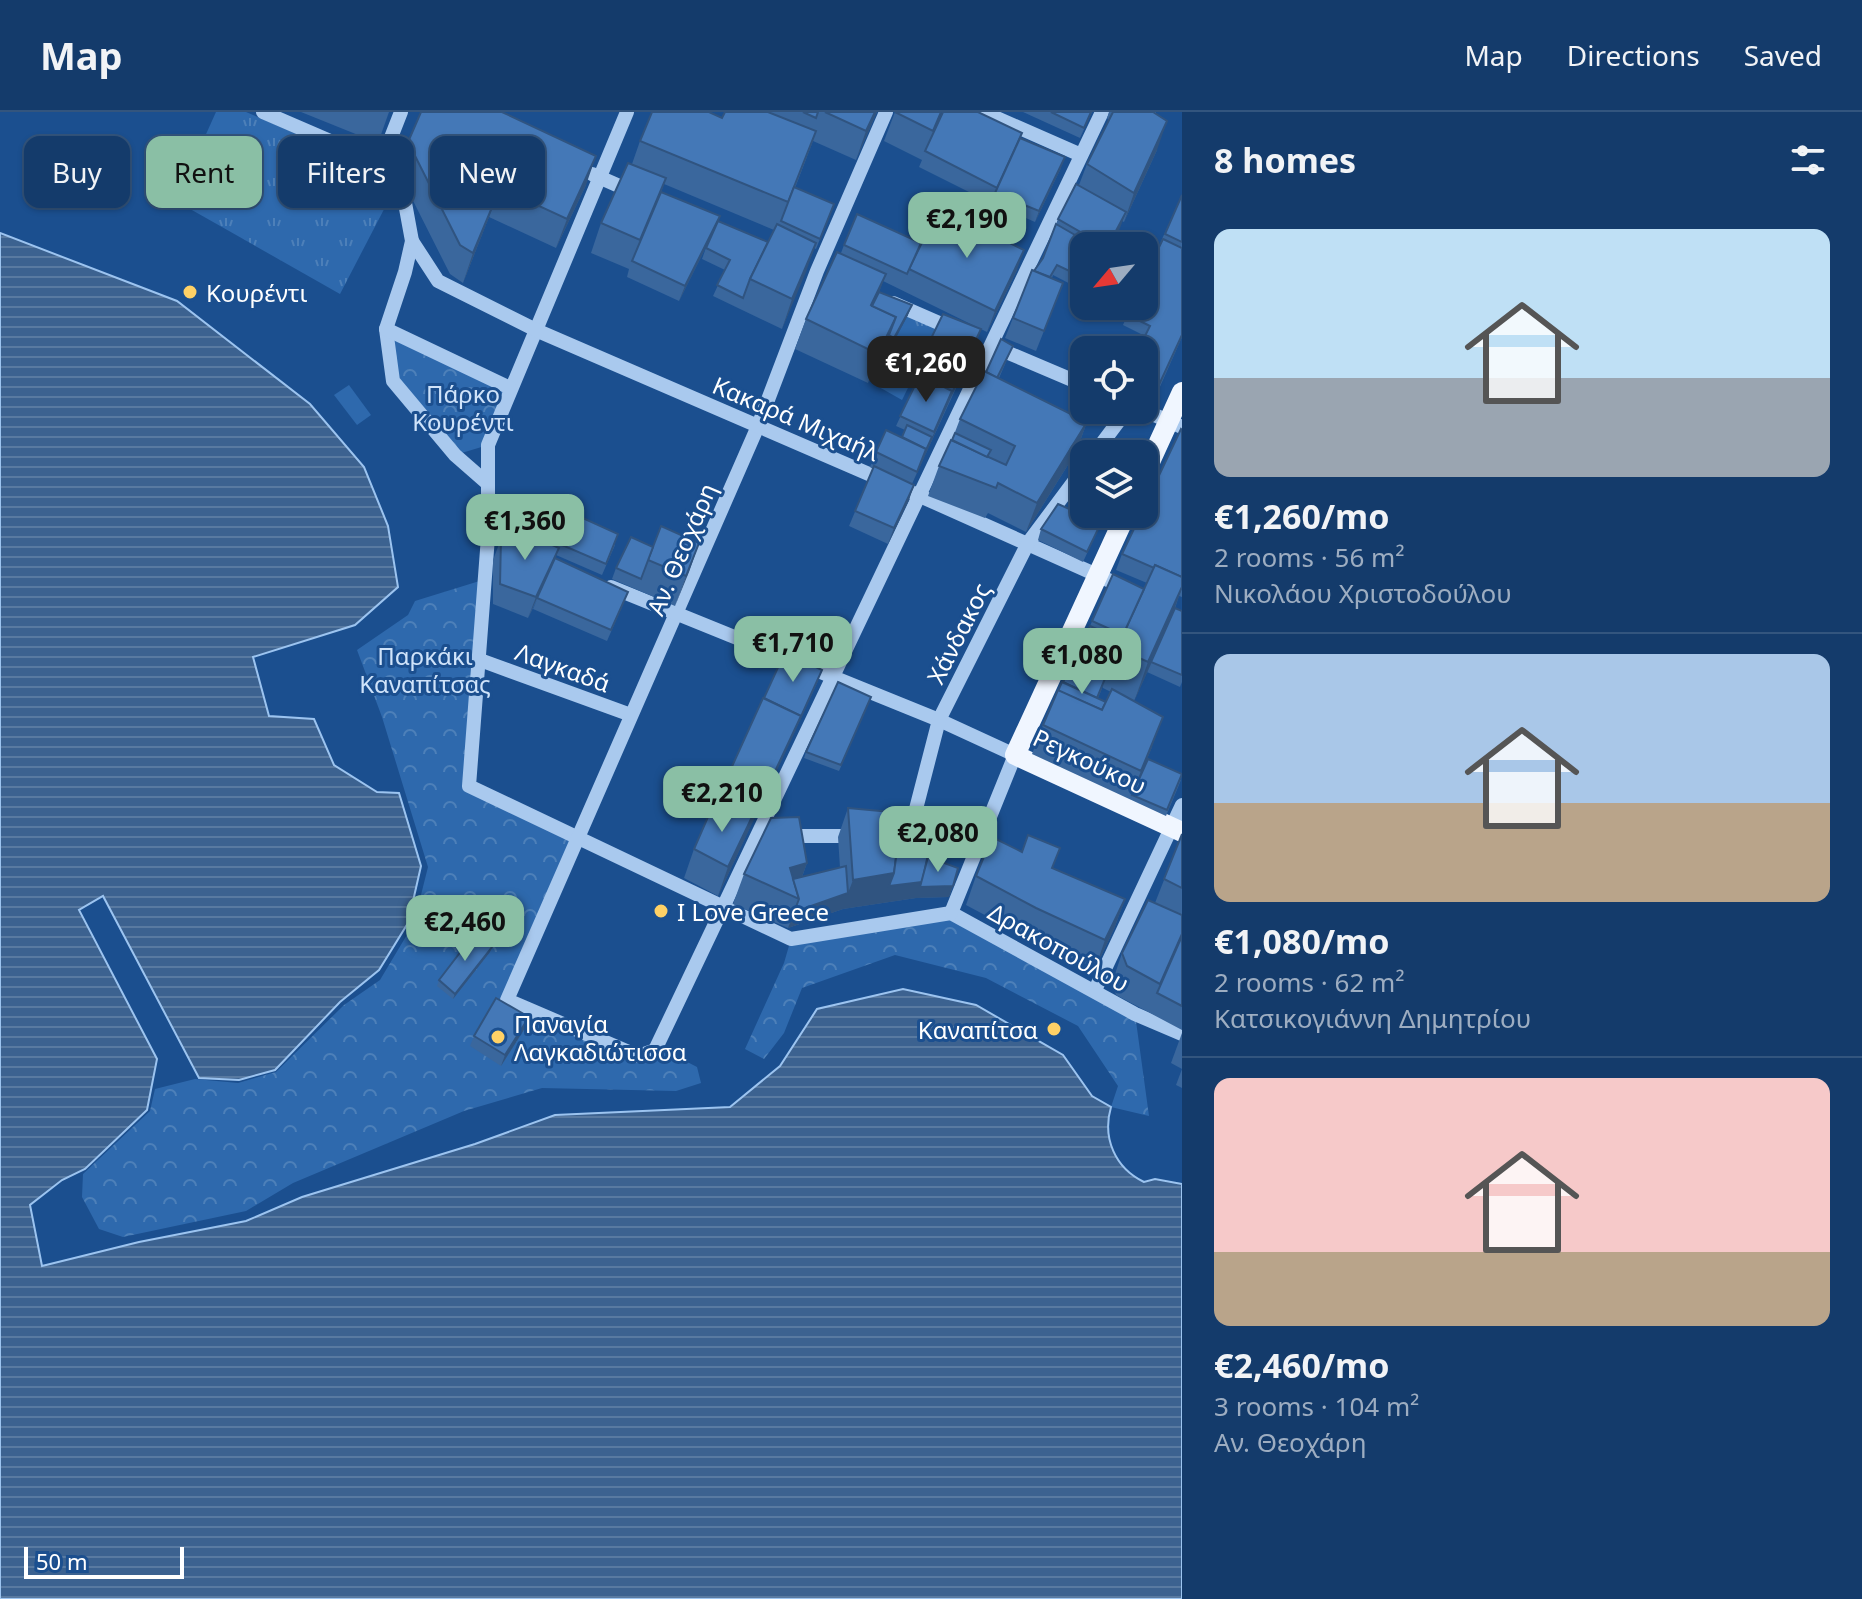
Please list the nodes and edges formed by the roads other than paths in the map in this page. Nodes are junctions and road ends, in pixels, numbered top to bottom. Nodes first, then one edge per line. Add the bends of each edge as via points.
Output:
1 (263, 112) edge
2 (401, 112) edge
3 (627, 112) edge
4 (886, 112) edge
5 (983, 112) edge
6 (1102, 112) edge
7 (319, 136) edge
8 (392, 136) edge
9 (1081, 155) junction
10 (572, 166) edge
11 (600, 178) junction
12 (643, 196) edge
13 (406, 208) edge
14 (412, 241) junction
15 (802, 264) edge
16 (817, 271) junction
17 (831, 277) edge
18 (874, 295) edge
19 (386, 329) junction
20 (538, 331) junction
21 (989, 345) junction
22 (1070, 379) edge
23 (510, 388) junction
24 (1182, 392) edge
25 (1175, 424) edge
26 (758, 426) junction
27 (1158, 452) edge
28 (487, 483) junction
29 (1070, 487) edge
30 (918, 495) junction
31 (1119, 528) edge
32 (1028, 543) junction
33 (1097, 576) junction
34 (591, 579) edge
35 (1140, 593) edge
36 (678, 615) junction
37 (480, 660) junction
38 (832, 676) junction
39 (631, 715) junction
40 (939, 720) junction
41 (1015, 755) junction
42 (1182, 805) edge
43 (1177, 829) edge
44 (578, 836) junction
45 (756, 836) junction
46 (894, 836) junction
47 (974, 852) junction
48 (722, 908) junction
49 (951, 913) junction
50 (1095, 990) junction
51 (1182, 1034) edge

1 - 7 street
2 - 8 street
3 - 11 street
4 - 16 street, Αν. Θεοχάρη
5 - 9 street
6 - 9 street
9 - 21 street
10 - 11 street
11 - 12 street
11 - 20 street
13 - 14 street
14 - 19 street
14 - 20 street, Κακαρά Μιχαήλ via 438,281
15 - 16 street
16 - 17 street
16 - 26 street, Αν. Θεοχάρη
18 - 21 street
19 - 23 street
19 - 28 street via 393,381 455,455
20 - 23 street
20 - 26 street, Κακαρά Μιχαήλ
21 - 22 street
21 - 30 street
23 - 28 street via 488,445
24 - 25 main road
25 - 27 main road
26 - 30 street, Κακαρά Μιχαήλ
26 - 36 street, Αν. Θεοχάρη
28 - 37 street via 494,539
29 - 32 street, Χάνδακος
30 - 32 street, Κακαρά Μιχαήλ
30 - 38 street
31 - 33 main road
32 - 33 street, Κακαρά Μιχαήλ
32 - 40 street, Χάνδακος
33 - 35 street, Κακαρά Μιχαήλ
33 - 41 main road
34 - 36 street, Ρεγκούκου
36 - 38 street, Ρεγκούκου
36 - 39 street, Αν. Θεοχάρη
37 - 39 street, Λαγκαδά
37 - 44 street, Δρακοπούλου via 469,786
38 - 40 street, Ρεγκούκου
38 - 45 street
39 - 44 street, Αν. Θεοχάρη
40 - 41 street, Ρεγκούκου
40 - 46 street, Χάνδακος
41 - 43 main road, Ρεγκούκου
41 - 47 street
42 - 43 street
43 - 50 street
44 - 48 street, Δρακοπούλου
44 - 48 street, Αν. Θεοχάρη via 507,1000 638,1056 655,1050
45 - 46 street
45 - 48 street
46 - 47 street
47 - 49 street
48 - 49 street, Δρακοπούλου via 791,939
49 - 50 street, Δρακοπούλου
50 - 51 street, Δρακοπούλου

